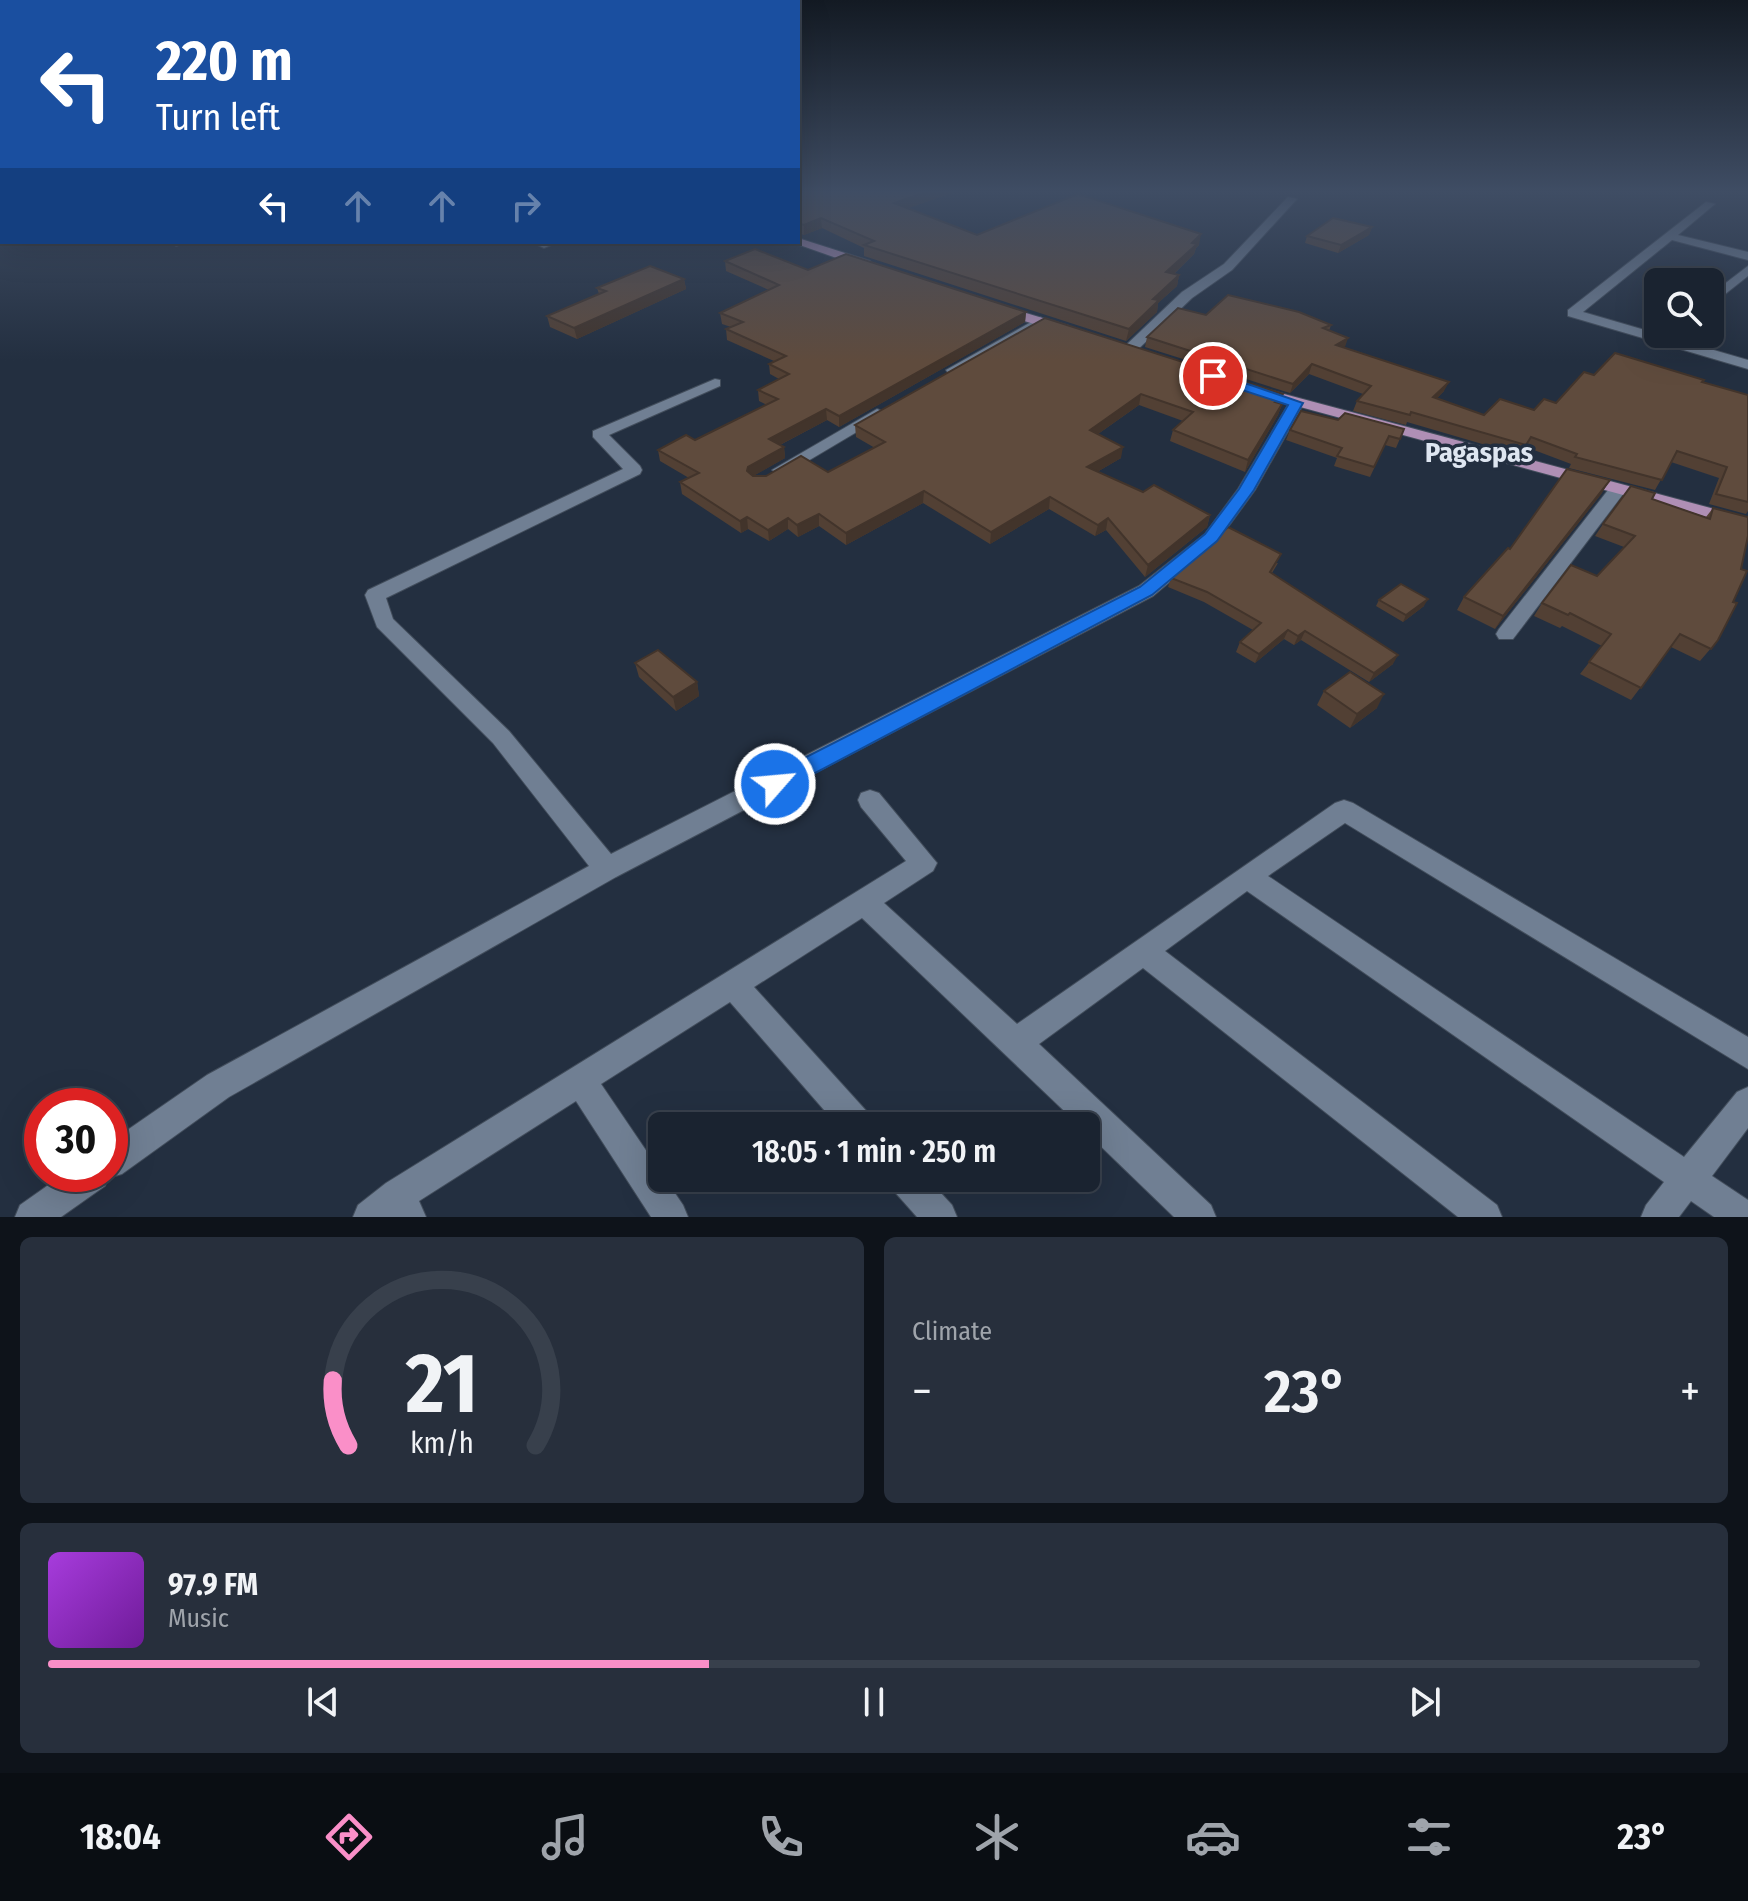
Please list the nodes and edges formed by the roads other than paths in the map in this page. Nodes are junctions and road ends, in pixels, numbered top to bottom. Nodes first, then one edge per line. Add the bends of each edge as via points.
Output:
1 (818, 248) edge
2 (1246, 248) edge
3 (1655, 248) edge
4 (1716, 248) edge
5 (1748, 256) edge
6 (1748, 270) edge
7 (885, 271) edge
8 (1724, 290) edge
9 (985, 304) edge
10 (1040, 321) junction
11 (1644, 331) edge
12 (1085, 336) edge
13 (1700, 348) edge
14 (1129, 350) edge
15 (1748, 365) edge
16 (936, 380) edge
17 (715, 383) dead end
18 (1236, 383) edge
19 (895, 403) edge
20 (1296, 403) junction
21 (760, 481) edge
22 (1618, 489) junction
23 (1748, 524) edge
24 (1506, 634) dead end
25 (870, 800) dead end
26 (607, 869) junction
27 (1247, 876) junction
28 (864, 902) junction
29 (1143, 951) junction
30 (733, 984) junction
31 (1016, 1043) junction
32 (1748, 1054) edge
33 (580, 1080) junction
34 (1748, 1103) edge
35 (847, 1112) edge
36 (128, 1149) edge
37 (1689, 1179) junction
38 (67, 1192) edge
39 (918, 1192) edge
40 (404, 1206) edge
41 (32, 1217) edge
42 (370, 1217) edge
43 (671, 1217) edge
44 (940, 1217) edge
45 (1199, 1217) edge
46 (1485, 1217) edge
47 (1658, 1217) edge
48 (1743, 1217) edge

1 - 7 main road
2 - 14 street
3 - 11 street via 1573,313
4 - 5 street
6 - 8 street
9 - 10 main road
10 - 12 main road
10 - 16 street
13 - 15 street
17 - 26 street via 599,434 634,470 375,595 384,622 501,737
18 - 20 main road
19 - 21 street
20 - 22 main road
20 - 26 street via 1246,490 1211,538 1146,591
22 - 23 main road
22 - 24 street
25 - 28 street via 924,863
26 - 36 street via 218,1086
27 - 29 street
27 - 32 street via 1344,810
27 - 37 street
28 - 30 street
28 - 31 street
29 - 31 street
29 - 46 street
30 - 33 street
30 - 35 street
31 - 45 street
33 - 40 street
33 - 43 street
34 - 37 street
37 - 47 street
37 - 48 street
38 - 41 street
39 - 44 street
40 - 42 street

